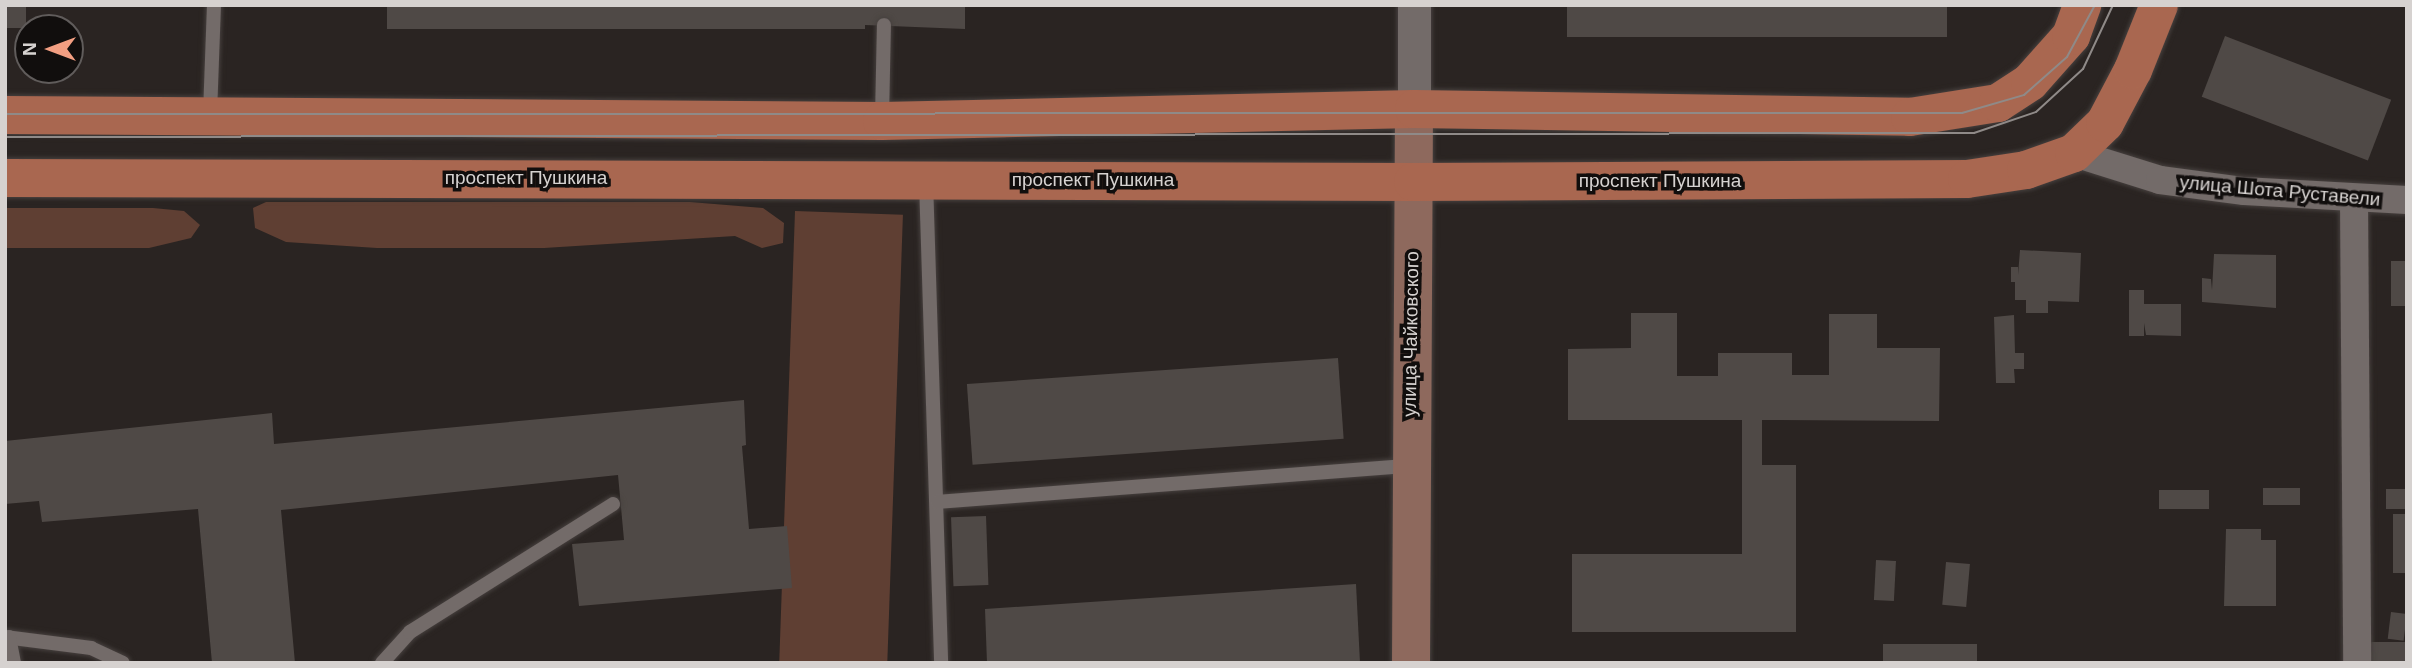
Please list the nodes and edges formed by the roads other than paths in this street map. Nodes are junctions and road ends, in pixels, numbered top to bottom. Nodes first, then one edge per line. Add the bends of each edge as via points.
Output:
1 (214, 5) edge
2 (1414, 5) edge
3 (2158, 5) edge
4 (2076, 21) edge
5 (884, 25) dead end
6 (1414, 109) junction
7 (5, 114) edge
8 (210, 114) junction
9 (882, 121) junction
10 (2074, 153) junction
11 (5, 178) edge
12 (926, 179) junction
13 (1413, 183) junction
14 (2354, 199) junction
15 (2407, 200) edge
16 (1409, 466) junction
17 (937, 502) junction
18 (613, 504) dead end
19 (7, 637) edge
20 (14, 663) edge
21 (123, 663) edge
22 (382, 663) edge
23 (941, 663) edge
24 (1411, 663) edge
25 (2357, 663) edge

1 - 8 lane
2 - 6 street, улица Чайковского
3 - 10 main road, проспект Пушкина via 2133,70 2105,123
4 - 6 main road via 2030,82 1998,103 1910,117
5 - 9 lane
6 - 9 main road
6 - 13 main road, улица Чайковского
7 - 8 main road
8 - 9 main road
10 - 13 main road, проспект Пушкина via 2025,170 1967,179
10 - 14 street, улица Шота Руставели via 2160,180
11 - 12 main road, проспект Пушкина
12 - 13 main road, проспект Пушкина
12 - 17 lane
13 - 16 main road, улица Чайковского
14 - 15 street, улица Шота Руставели
14 - 25 street
16 - 17 lane
16 - 24 main road, улица Чайковского
17 - 23 lane
18 - 22 lane via 411,632
19 - 20 lane
19 - 21 lane via 91,648

